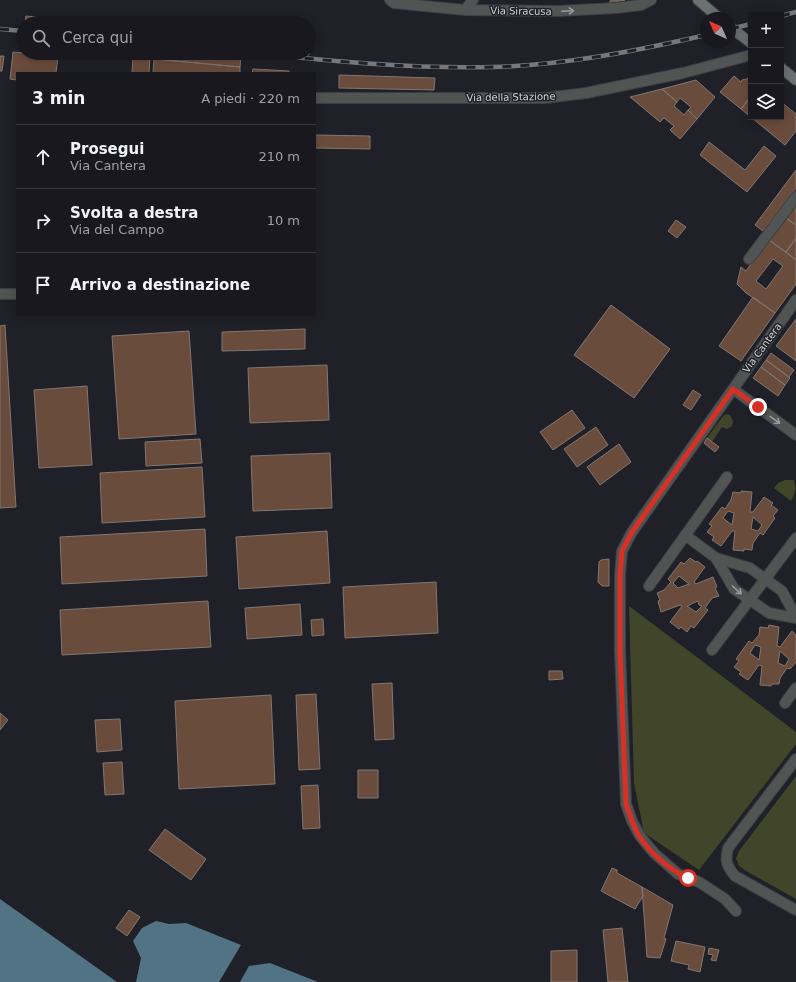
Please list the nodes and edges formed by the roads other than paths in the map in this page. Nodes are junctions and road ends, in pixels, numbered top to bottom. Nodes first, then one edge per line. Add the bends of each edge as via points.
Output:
1 (390, 0) edge
2 (473, 0) edge
3 (651, 0) edge
4 (698, 0) edge
5 (465, 10) junction
6 (712, 12) edge
7 (736, 32) edge
8 (748, 41) edge
9 (748, 56) edge
10 (784, 70) edge
11 (796, 80) edge
12 (316, 98) edge
13 (796, 197) edge
14 (749, 259) dead end
15 (0, 294) edge
16 (16, 294) edge
17 (796, 300) edge
18 (733, 389) junction
19 (796, 435) edge
20 (727, 477) dead end
21 (685, 535) junction
22 (796, 538) edge
23 (716, 558) junction
24 (765, 579) junction
25 (648, 586) dead end
26 (750, 600) junction
27 (796, 617) edge
28 (712, 650) dead end
29 (796, 688) edge
30 (785, 703) dead end
31 (796, 760) edge
32 (796, 910) edge
33 (736, 911) dead end

1 - 5 street, Via Siracusa via 394,3
2 - 5 street
5 -> 3 street, Via Siracusa via 594,10 641,5
4 - 6 main road
7 - 8 main road
9 - 12 street, Via della Stazione via 676,74 545,98
10 - 11 main road
13 - 14 street
15 - 16 street
17 - 18 street, Via Cantera
18 -> 19 street
18 - 33 street, Via Cantera via 632,532 622,551 620,651 626,804 632,821 654,853 678,874 699,882 725,899
20 - 21 street
21 - 23 street
21 - 25 street
22 - 24 street
23 - 24 street via 750,568
23 -> 26 street via 734,589
24 - 26 street
24 - 27 street via 782,591
26 - 27 street via 769,613
26 - 28 street
29 - 30 street
31 - 32 street via 728,848 726,858 728,868 735,876

